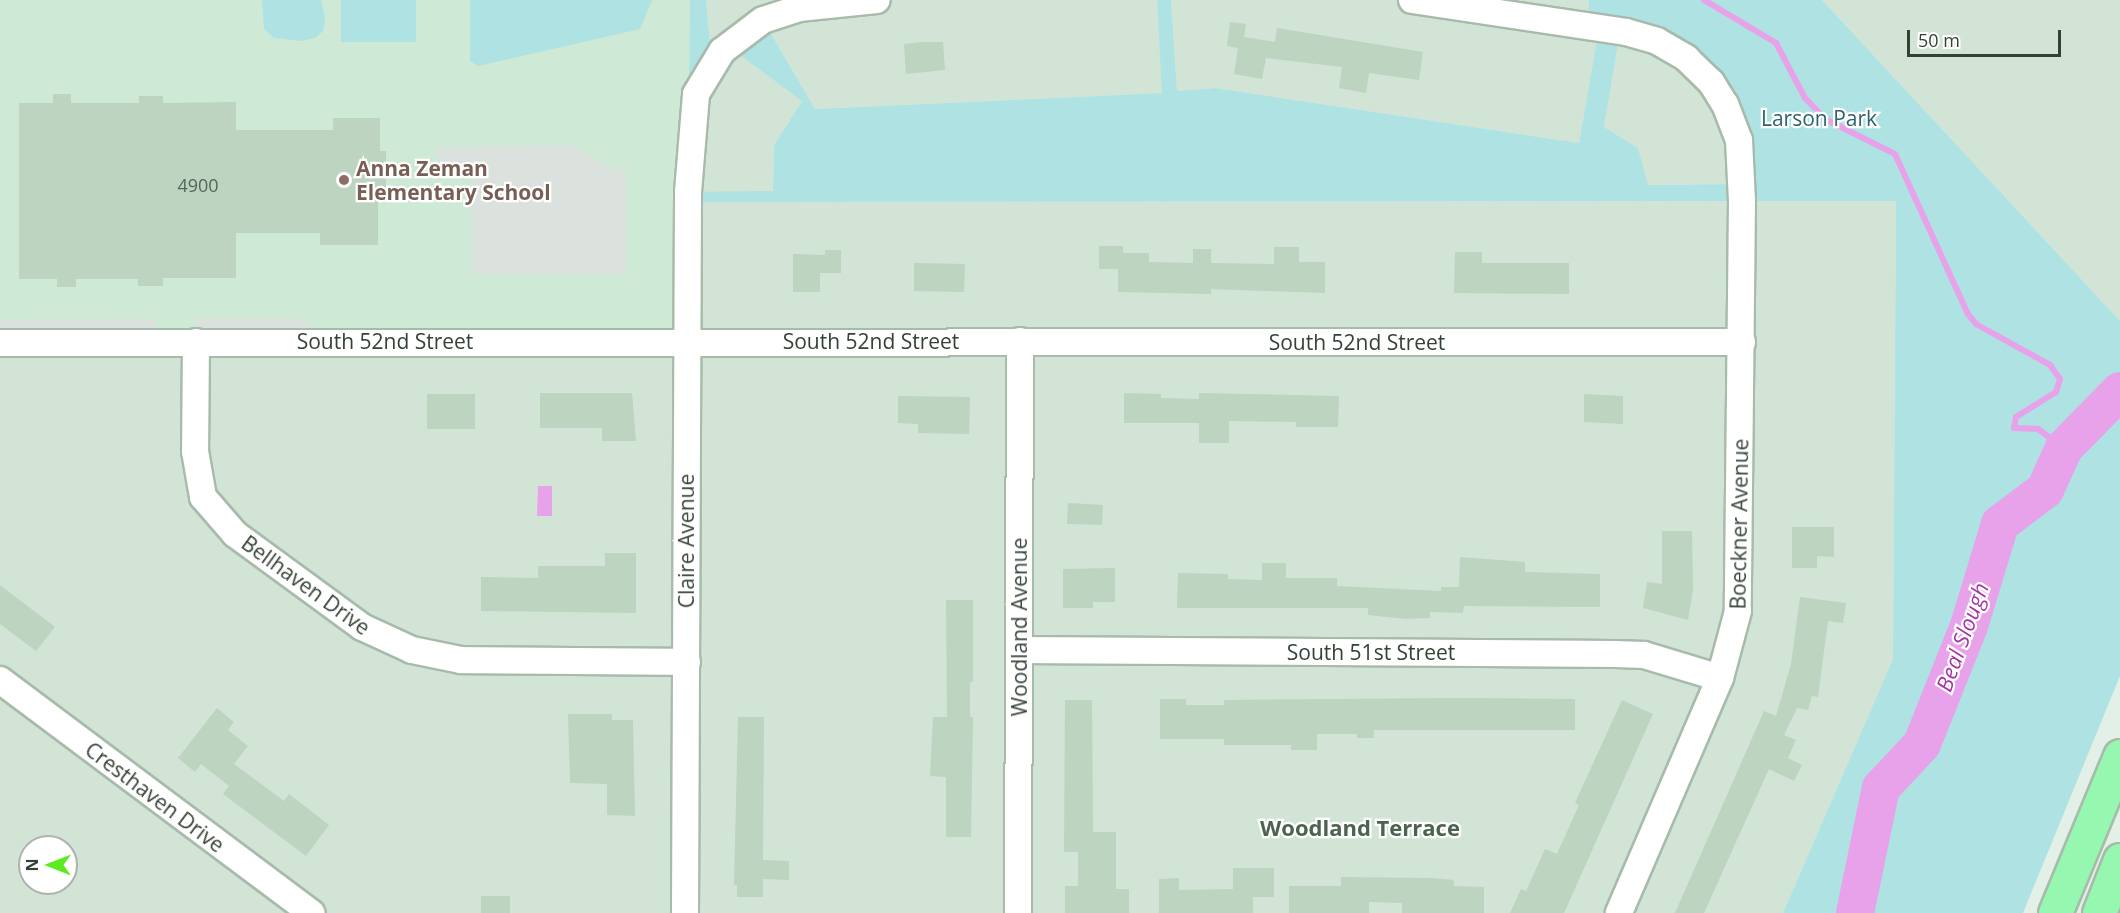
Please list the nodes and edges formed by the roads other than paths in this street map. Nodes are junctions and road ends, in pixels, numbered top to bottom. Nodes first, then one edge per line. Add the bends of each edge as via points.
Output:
1 (877, 0) edge
2 (1412, 0) edge
3 (687, 340) junction
4 (1020, 341) junction
5 (196, 342) junction
6 (1742, 342) junction
7 (0, 343) edge
8 (1019, 650) junction
9 (687, 662) junction
10 (1720, 678) junction
11 (0, 680) edge
12 (2120, 756) edge
13 (2120, 860) edge
14 (297, 909) edge
15 (685, 913) edge
16 (1018, 913) edge
17 (1619, 913) edge
18 (2055, 913) edge
19 (2098, 913) edge

1 - 3 street, Claire Avenue via 784,12 748,28 728,45 705,74 696,94 688,168
2 - 6 street, Boeckner Avenue via 1626,32 1665,45 1699,70 1725,104 1739,140
3 - 4 street, South 52nd Street
3 - 5 street, South 52nd Street
3 - 9 street, Claire Avenue
4 - 6 street, South 52nd Street
4 - 8 street, Woodland Avenue
5 - 7 street, South 52nd Street
5 - 9 street, Bellhaven Drive via 195,451 203,497 235,534 362,627 412,650 461,660
6 - 10 street, Boeckner Avenue via 1738,611
8 - 10 street, South 51st Street via 1644,655
8 - 16 street, Woodland Avenue
9 - 15 street, Claire Avenue
10 - 17 street, Boeckner Avenue
11 - 14 street, Cresthaven Drive
12 - 18 main road
13 - 19 main road

